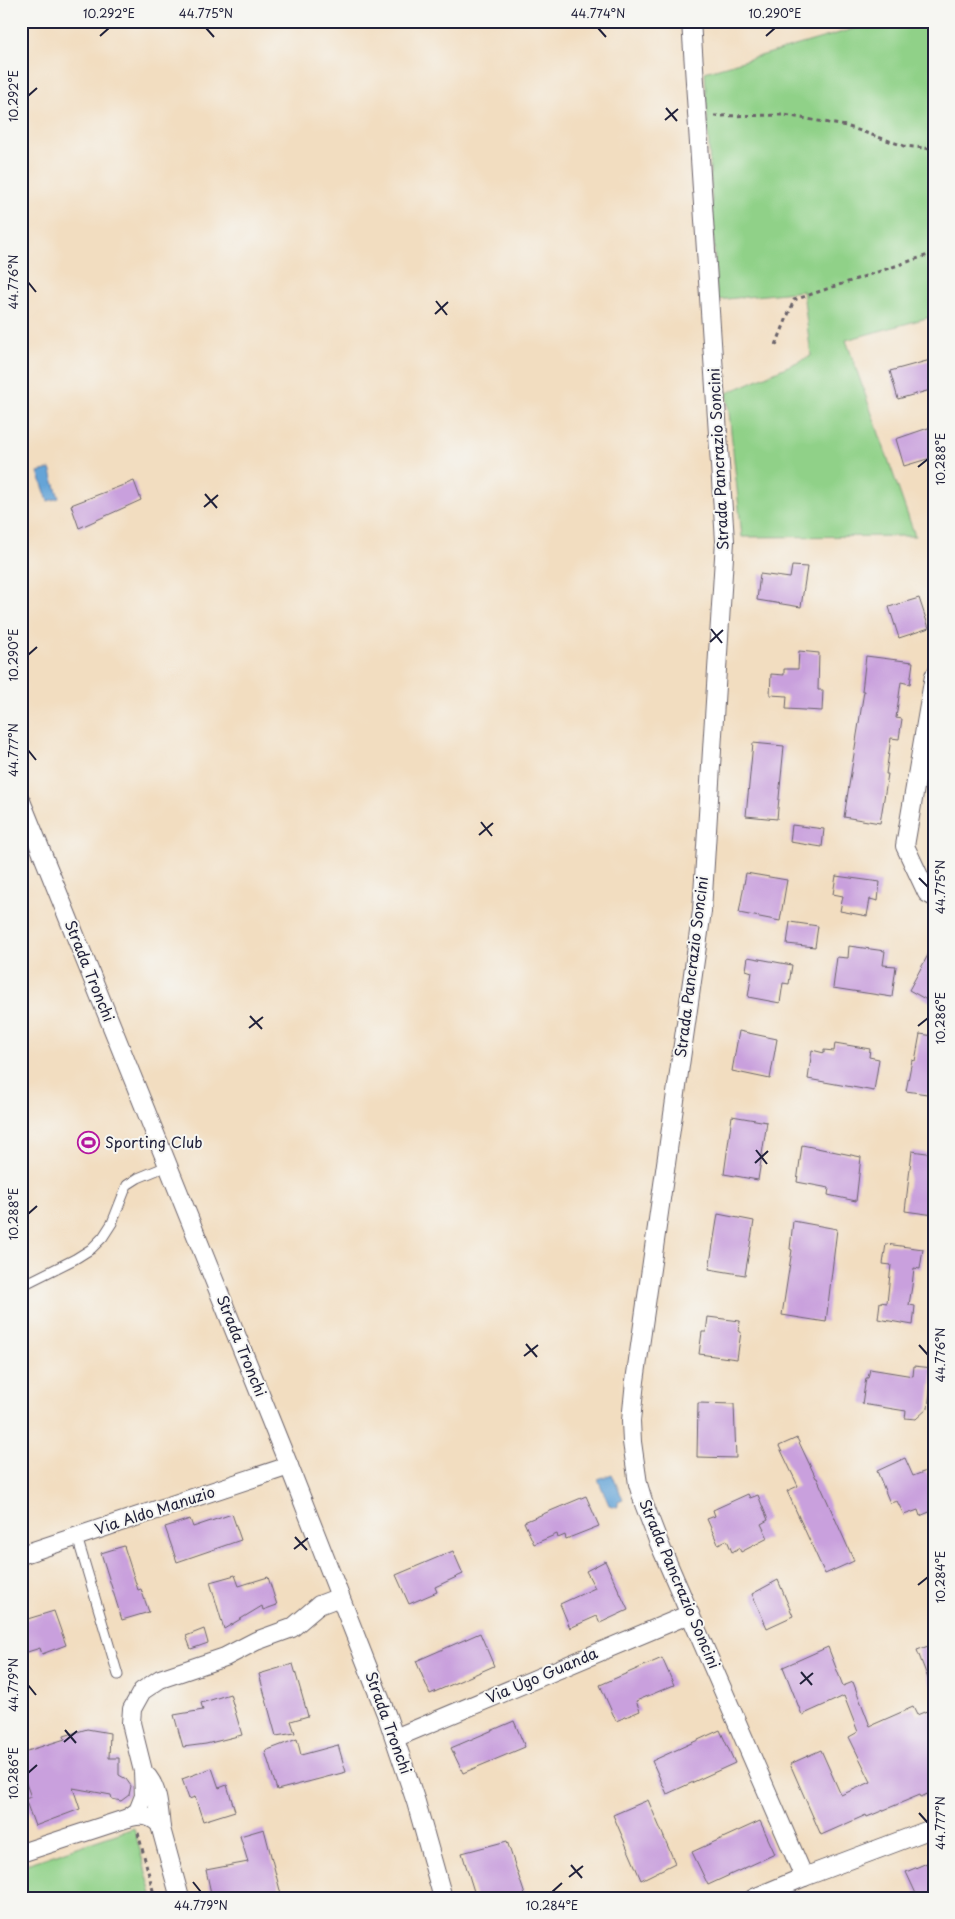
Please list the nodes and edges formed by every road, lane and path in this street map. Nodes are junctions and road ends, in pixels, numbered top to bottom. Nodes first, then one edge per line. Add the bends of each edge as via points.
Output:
1 (692, 21) edge
2 (697, 116) junction
3 (934, 149) edge
4 (934, 253) edge
5 (776, 345) dead end
6 (934, 676) edge
7 (21, 801) edge
8 (934, 897) edge
9 (167, 1166) junction
10 (21, 1286) edge
11 (289, 1466) junction
12 (76, 1537) junction
13 (21, 1555) edge
14 (340, 1597) junction
15 (690, 1614) junction
16 (118, 1675) dead end
17 (395, 1738) junction
18 (143, 1771) junction
19 (132, 1822) junction
20 (161, 1828) junction
21 (934, 1828) edge
22 (21, 1853) edge
23 (804, 1877) junction
24 (155, 1898) edge
25 (180, 1898) edge
26 (443, 1898) edge
27 (754, 1898) edge

1 - 2 street, Strada Pancrazio Soncini
2 - 3 path via 785,115 846,126 904,146
2 - 15 street, Strada Pancrazio Soncini via 725,541 702,911 631,1421 634,1463 644,1504
4 - 5 path via 794,300
6 - 8 street via 905,846 927,893
7 - 9 street, Strada Tronchi
9 - 10 lane via 127,1185 112,1223 91,1249
9 - 11 street, Strada Tronchi
11 - 12 street, Via Aldo Manuzio
11 - 14 street, Strada Tronchi
12 - 13 street, Via Aldo Manuzio
12 - 16 lane
14 - 17 street, Strada Tronchi
14 - 18 street via 315,1608 292,1628 148,1686 138,1696 131,1716
15 - 17 street, Via Ugo Guanda
15 - 23 street, Strada Pancrazio Soncini
17 - 26 street, Strada Tronchi
18 - 19 street via 144,1800
18 - 20 street via 152,1783 161,1814
19 - 20 street via 141,1815 158,1822
19 - 22 street
19 - 24 path
20 - 25 street
21 - 23 street
23 - 27 street

